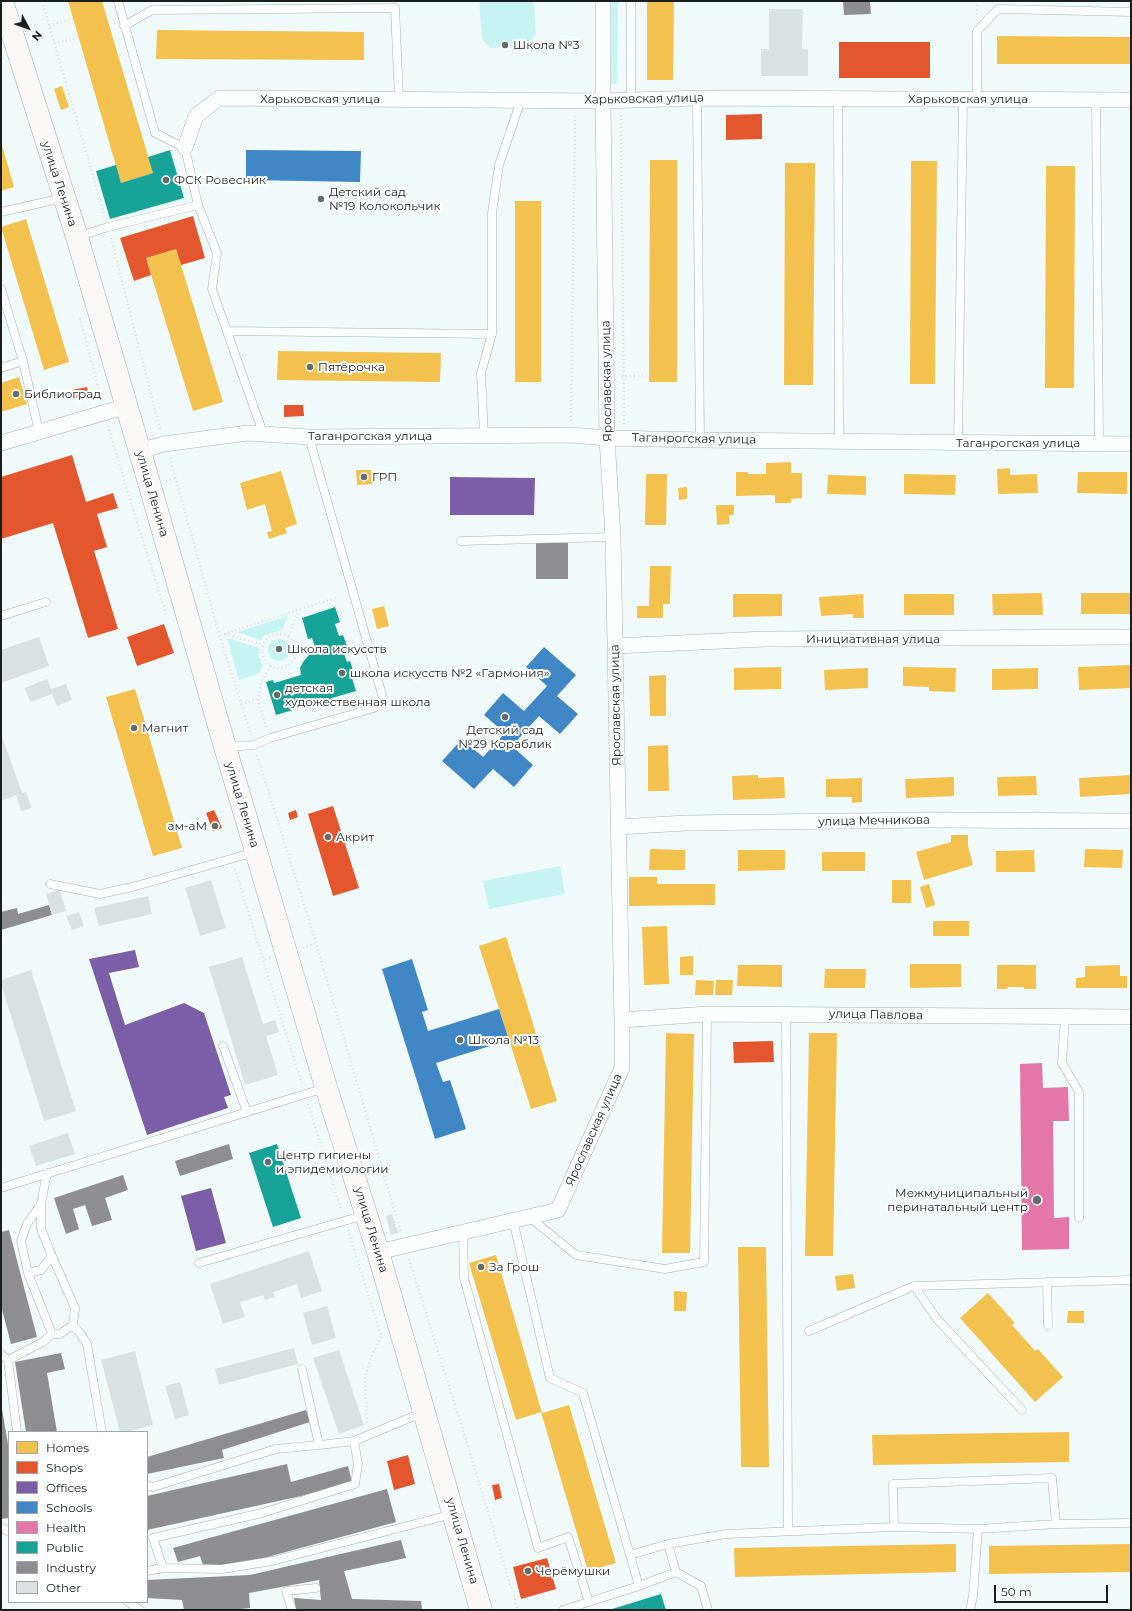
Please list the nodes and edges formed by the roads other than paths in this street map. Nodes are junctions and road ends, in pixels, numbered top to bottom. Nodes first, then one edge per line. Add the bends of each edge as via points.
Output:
1 (2, 1) edge
2 (118, 1) edge
3 (603, 1) edge
4 (631, 1) edge
5 (395, 4) edge
6 (1131, 12) edge
7 (124, 26) junction
8 (697, 98) junction
9 (399, 99) junction
10 (838, 99) junction
11 (970, 99) junction
12 (521, 100) junction
13 (626, 100) junction
14 (1096, 100) junction
15 (1131, 100) edge
16 (603, 101) junction
17 (185, 148) junction
18 (63, 198) junction
19 (198, 204) junction
20 (1, 212) edge
21 (76, 237) junction
22 (1, 289) edge
23 (227, 331) junction
24 (492, 334) junction
25 (23, 361) junction
26 (1, 368) edge
27 (126, 406) junction
28 (38, 432) junction
29 (263, 433) junction
30 (484, 435) junction
31 (309, 437) junction
32 (607, 438) junction
33 (700, 440) junction
34 (839, 441) junction
35 (1, 443) edge
36 (958, 443) junction
37 (1099, 443) junction
38 (1131, 444) edge
39 (140, 451) junction
40 (613, 536) junction
41 (461, 541) dead end
42 (46, 602) dead end
43 (1, 616) edge
44 (1131, 638) edge
45 (615, 646) junction
46 (383, 698) dead end
47 (374, 708) dead end
48 (225, 747) junction
49 (1131, 821) edge
50 (618, 826) junction
51 (256, 851) junction
52 (50, 884) dead end
53 (707, 1014) junction
54 (786, 1015) junction
55 (1065, 1017) junction
56 (1131, 1017) edge
57 (622, 1020) junction
58 (223, 1046) dead end
59 (326, 1087) junction
60 (247, 1112) junction
61 (47, 1173) junction
62 (1, 1188) edge
63 (41, 1204) junction
64 (366, 1215) junction
65 (528, 1216) junction
66 (1080, 1218) dead end
67 (513, 1220) junction
68 (463, 1232) junction
69 (378, 1252) junction
70 (52, 1256) junction
71 (199, 1263) dead end
72 (28, 1273) junction
73 (1131, 1280) edge
74 (1047, 1282) junction
75 (914, 1286) junction
76 (73, 1325) junction
77 (1048, 1326) dead end
78 (809, 1331) dead end
79 (52, 1334) junction
80 (4, 1357) edge
81 (302, 1369) dead end
82 (1022, 1410) dead end
83 (425, 1411) junction
84 (17, 1431) edge
85 (102, 1431) edge
86 (354, 1441) junction
87 (319, 1445) junction
88 (148, 1485) edge
89 (454, 1514) junction
90 (1131, 1522) edge
91 (1056, 1524) junction
92 (894, 1527) junction
93 (978, 1529) junction
94 (788, 1531) junction
95 (668, 1544) junction
96 (630, 1555) junction
97 (164, 1568) junction
98 (148, 1571) edge
99 (676, 1572) junction
100 (639, 1586) junction
101 (316, 1588) dead end
102 (589, 1602) junction
103 (130, 1603) edge
104 (140, 1610) edge
105 (292, 1610) edge
106 (481, 1610) edge
107 (563, 1610) edge
108 (708, 1610) edge
109 (970, 1610) edge

1 - 18 street, улица Ленина
2 - 7 lane
3 - 16 street, Ярославская улица
4 - 13 lane
5 - 7 lane via 152,10
5 - 9 lane
6 - 11 lane via 998,10 977,31
7 - 17 lane via 154,133
8 - 10 street, Харьковская улица
8 - 13 street, Харьковская улица
8 - 33 lane
9 - 12 street, Харьковская улица
9 - 17 street, Харьковская улица via 219,98 196,116
10 - 11 street, Харьковская улица
10 - 34 lane
11 - 14 street, Харьковская улица
11 - 36 lane
12 - 16 street, Харьковская улица
12 - 24 lane via 499,165 492,213
13 - 16 street, Харьковская улица
14 - 15 street, Харьковская улица
14 - 37 lane
16 - 32 street, Ярославская улица
17 - 19 lane
18 - 20 lane
18 - 21 street, улица Ленина
19 - 21 lane
19 - 23 lane via 217,253 212,289
21 - 27 street, улица Ленина
22 - 25 lane
23 - 24 lane
23 - 29 lane
24 - 30 lane via 481,373
25 - 26 lane
25 - 28 lane
27 - 28 street
27 - 39 street, улица Ленина
28 - 35 street
29 - 31 street, Таганрогская улица
29 - 39 street, Таганрогская улица via 164,444
30 - 31 street, Таганрогская улица
30 - 32 street, Таганрогская улица via 571,435
31 - 46 lane
32 - 33 street, Таганрогская улица
32 - 40 street, Ярославская улица
33 - 34 street, Таганрогская улица
34 - 36 street, Таганрогская улица
36 - 37 street, Таганрогская улица
37 - 38 street, Таганрогская улица
39 - 48 street, улица Ленина
40 - 41 lane
40 - 45 street, Ярославская улица
42 - 43 lane
44 - 45 street, Инициативная улица via 765,639
45 - 50 street, Ярославская улица
47 - 48 lane via 254,745
48 - 51 street, улица Ленина
49 - 50 street, улица Мечникова via 931,820
50 - 57 street, Ярославская улица
51 - 52 lane via 100,894
51 - 59 street, улица Ленина
53 - 54 street, улица Павлова
53 - 57 street, улица Павлова
53 - 65 lane via 704,1262 666,1269 576,1255
54 - 55 street, улица Павлова
54 - 94 lane
55 - 56 street, улица Павлова
55 - 66 lane via 1062,1063 1079,1092
57 - 65 street, Ярославская улица via 622,1068 558,1210
58 - 60 lane
59 - 60 lane
59 - 64 street, улица Ленина
60 - 61 lane
61 - 62 lane
61 - 63 lane
63 - 70 lane via 40,1229
63 - 72 lane via 26,1224 21,1241
64 - 69 street, улица Ленина
64 - 71 lane
65 - 67 street, Ярославская улица
67 - 68 street, Ярославская улица
67 - 96 lane via 550,1378 583,1393
68 - 69 street, Ярославская улица
68 - 102 lane via 464,1278 538,1548 568,1538
69 - 83 street, улица Ленина
70 - 72 lane via 41,1270
70 - 76 lane via 75,1308
72 - 79 lane
73 - 74 lane
74 - 75 lane
74 - 77 lane
75 - 78 lane
75 - 82 lane via 937,1319
76 - 79 lane via 60,1334
76 - 85 lane via 87,1344
79 - 80 lane via 43,1342
80 - 84 lane
81 - 87 lane
83 - 86 lane
83 - 89 street, улица Ленина
86 - 87 lane
86 - 97 lane via 358,1464 355,1484 262,1513 153,1538
87 - 88 lane via 276,1449 153,1487
89 - 97 lane via 272,1561 222,1569
89 - 106 street, улица Ленина
90 - 91 lane
91 - 92 lane via 1052,1478 893,1484
91 - 93 lane
92 - 93 lane
92 - 94 lane
93 - 109 lane
94 - 95 lane via 726,1534
95 - 96 lane
95 - 99 lane
96 - 100 lane
97 - 98 lane
99 - 100 lane
99 - 108 lane via 701,1586
100 - 102 lane
101 - 105 lane via 286,1591
102 - 107 lane
103 - 104 lane

